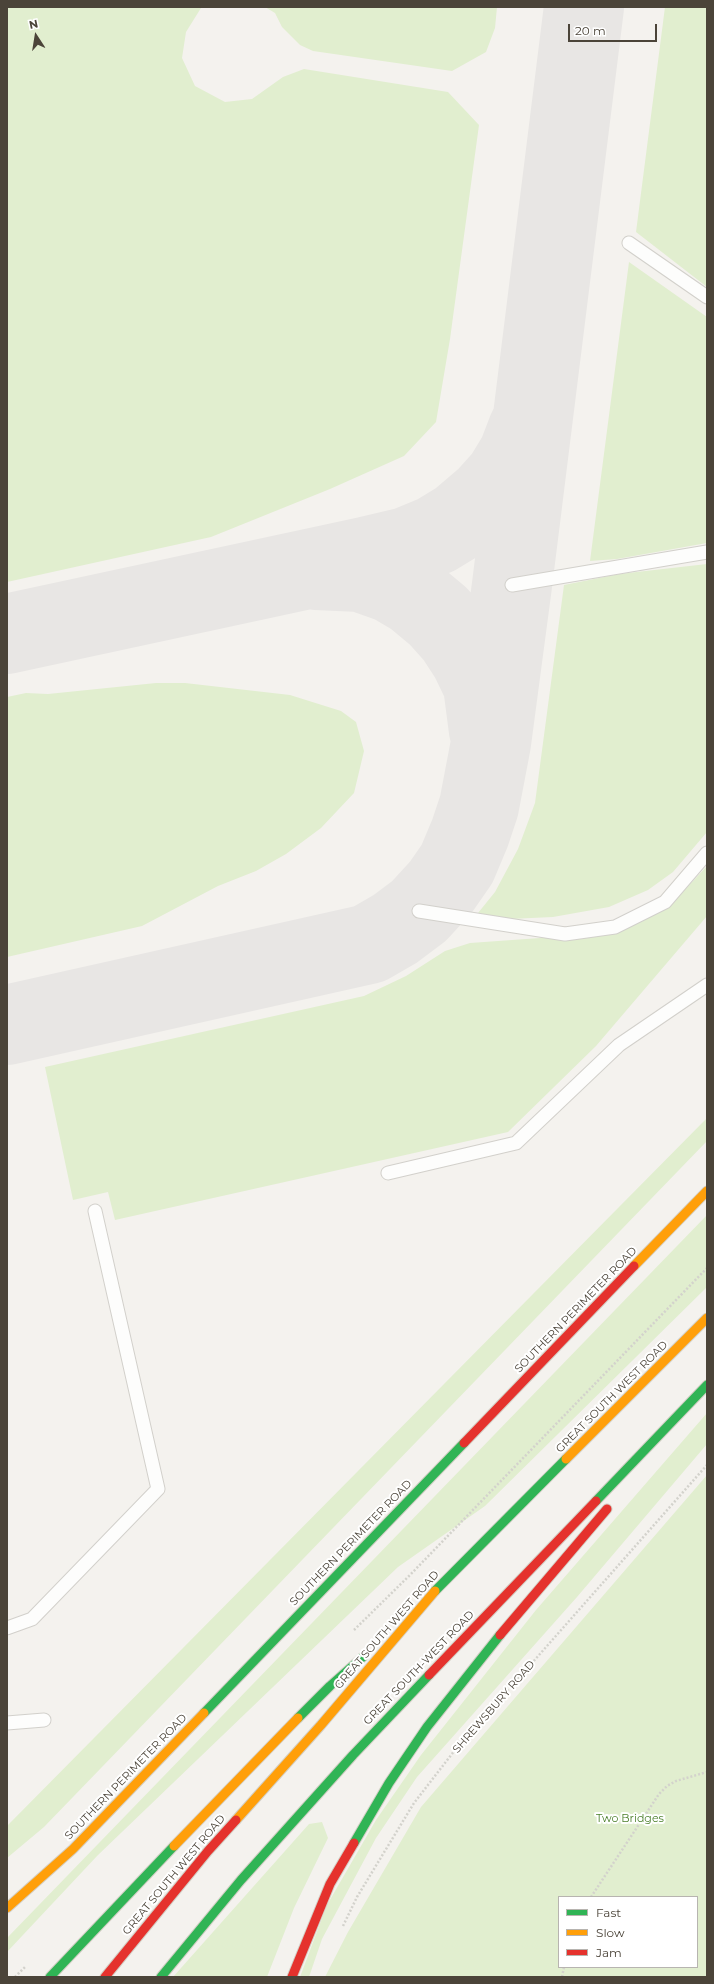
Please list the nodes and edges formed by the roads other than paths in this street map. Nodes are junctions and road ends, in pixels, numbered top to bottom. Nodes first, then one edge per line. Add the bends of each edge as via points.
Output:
1 (629, 243) dead end
2 (707, 298) edge
3 (707, 552) edge
4 (512, 585) dead end
5 (707, 854) edge
6 (419, 911) dead end
7 (707, 985) edge
8 (388, 1173) dead end
9 (707, 1191) edge
10 (95, 1211) dead end
11 (707, 1318) edge
12 (707, 1385) edge
13 (707, 1391) edge
14 (651, 1457) dead end
15 (615, 1499) dead end
16 (431, 1595) junction
17 (7, 1628) edge
18 (44, 1720) dead end
19 (7, 1723) edge
20 (7, 1908) edge
21 (50, 1977) edge
22 (105, 1977) edge
23 (161, 1977) edge
24 (292, 1977) edge

1 - 2 lane
3 - 4 lane
5 - 6 lane via 665,902 615,927 565,934
7 - 8 lane via 619,1045 516,1143
9 - 20 main road, SOUTHERN PERIMETER ROAD via 79,1843
10 - 17 lane via 158,1489 32,1619
11 - 16 main road, GREAT SOUTH WEST ROAD
12 - 23 main road, GREAT SOUTH-WEST ROAD via 353,1755 241,1880
13 - 14 main road
15 - 24 main road via 477,1662 427,1727 389,1783 330,1884
16 - 21 main road via 330,1686 230,1786
16 - 22 main road, GREAT SOUTH WEST ROAD via 321,1725 208,1851
18 - 19 lane

